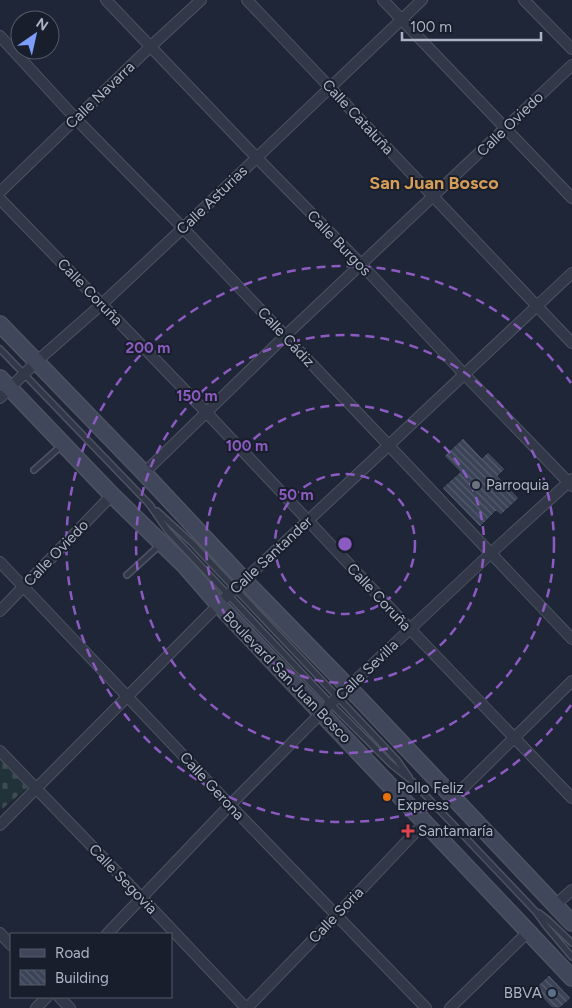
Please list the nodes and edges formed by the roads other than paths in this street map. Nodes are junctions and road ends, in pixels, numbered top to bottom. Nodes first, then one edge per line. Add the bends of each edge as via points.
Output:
1 (106, 0) edge
2 (201, 0) edge
3 (247, 0) edge
4 (383, 0) edge
5 (422, 0) edge
6 (524, 0) edge
7 (401, 19) junction
8 (0, 36) edge
9 (150, 47) junction
10 (572, 49) edge
11 (572, 65) edge
12 (330, 88) junction
13 (76, 119) junction
14 (505, 129) junction
15 (257, 158) junction
16 (0, 192) edge
17 (433, 197) junction
18 (572, 198) edge
19 (0, 200) edge
20 (183, 228) junction
21 (361, 264) junction
22 (572, 273) edge
23 (102, 304) junction
24 (537, 306) junction
25 (0, 324) edge
26 (285, 336) junction
27 (572, 343) edge
28 (0, 350) edge
29 (36, 362) junction
30 (464, 374) junction
31 (24, 375) junction
32 (3, 388) edge
33 (206, 412) junction
34 (63, 444) junction
35 (388, 446) junction
36 (34, 470) dead end
37 (144, 473) junction
38 (571, 483) edge
39 (112, 495) junction
40 (149, 504) junction
41 (307, 520) junction
42 (162, 544) junction
43 (491, 553) junction
44 (0, 562) edge
45 (127, 575) dead end
46 (24, 587) junction
47 (231, 592) junction
48 (0, 611) edge
49 (410, 629) junction
50 (572, 639) edge
51 (572, 681) edge
52 (128, 697) junction
53 (335, 700) junction
54 (515, 738) junction
55 (0, 751) edge
56 (412, 782) junction
57 (36, 788) junction
58 (454, 797) junction
59 (572, 798) edge
60 (230, 805) junction
61 (425, 822) junction
62 (0, 825) edge
63 (572, 890) edge
64 (142, 898) junction
65 (555, 905) junction
66 (536, 912) junction
67 (337, 915) junction
68 (572, 923) edge
69 (528, 932) junction
70 (0, 933) edge
71 (108, 933) edge
72 (572, 943) edge
73 (10, 944) edge
74 (572, 957) edge
75 (572, 978) edge
76 (46, 998) edge
77 (61, 998) edge
78 (36, 1008) edge
79 (70, 1008) edge
80 (246, 1008) edge
81 (426, 1008) edge
82 (450, 1008) edge

1 - 9 street, Calle Burgos
2 - 9 street, Calle Navarra
3 - 12 street, Calle Cataluña
4 - 7 street
5 - 7 street, Calle Asturias
6 - 10 street
7 - 12 street, Calle Asturias
7 - 14 street
8 - 13 street, Calle Cádiz
9 - 13 street, Calle Navarra
9 - 15 street, Calle Burgos
11 - 14 street, Calle Oviedo
12 - 15 street, Calle Asturias
12 - 17 street, Calle Cataluña
13 - 16 street, Calle Navarra
13 - 20 street, Calle Cádiz
14 - 17 street, Calle Oviedo
14 - 18 street
15 - 20 street, Calle Asturias
15 - 21 street, Calle Burgos
17 - 21 street, Calle Oviedo
17 - 24 street, Calle Cataluña
19 - 23 street, Calle Coruña
20 - 23 street, Calle Asturias
20 - 26 street, Calle Cádiz
21 - 26 street, Calle Oviedo
21 - 30 street, Calle Burgos
22 - 24 street, Calle Santander
23 - 29 street, Calle Asturias
23 - 33 street, Calle Coruña
24 - 27 street, Calle Cataluña
24 - 30 street, Calle Santander
25 - 29 street, Boulevard San Juan Bosco
26 - 33 street, Calle Oviedo
26 - 35 street, Calle Cádiz
28 - 31 lane
29 - 31 street, Calle Asturias
29 - 37 street, Boulevard San Juan Bosco
30 - 35 street, Calle Santander
30 - 38 street, Calle Burgos
31 - 32 street, Calle Asturias
31 - 40 lane
32 - 34 street, Boulevard San Juan Bosco
33 - 37 street, Calle Oviedo
33 - 41 street, Calle Coruña
34 - 36 lane
34 - 39 street, Boulevard San Juan Bosco
35 - 41 street, Calle Santander
35 - 43 street, Calle Cádiz
37 - 47 street, Boulevard San Juan Bosco
38 - 43 street, Calle Sevilla
39 - 42 street, Boulevard San Juan Bosco
39 - 46 street, Calle Oviedo
40 - 47 lane via 192,544
40 - 47 lane via 168,531
41 - 47 street, Calle Santander
41 - 49 street, Calle Coruña
42 - 45 lane
42 - 47 street, Boulevard San Juan Bosco via 184,566
43 - 49 street, Calle Sevilla
43 - 50 street, Calle Cádiz
44 - 46 street, Calle Gerona
46 - 48 street, Calle Oviedo
46 - 52 street, Calle Gerona
47 - 52 street, Calle Santander
47 - 53 street, Boulevard San Juan Bosco
47 - 53 street, Boulevard San Juan Bosco
49 - 53 street, Calle Sevilla
49 - 54 street, Calle Coruña
51 - 54 street
52 - 57 street, Calle Santander
52 - 60 street, Calle Gerona
53 - 56 lane via 392,765
53 - 56 lane via 400,764
53 - 58 street, Boulevard San Juan Bosco
53 - 60 street, Calle Sevilla
53 - 61 street, Boulevard San Juan Bosco
54 - 58 street
54 - 59 street, Calle Coruña
55 - 57 street, Calle Segovia
56 - 66 lane
57 - 62 street, Calle Santander
57 - 64 street, Calle Segovia
58 - 65 street, Boulevard San Juan Bosco
60 - 64 street, Calle Sevilla
60 - 67 street, Calle Gerona
61 - 67 street, Calle Soria
61 - 69 street, Boulevard San Juan Bosco
63 - 65 street
64 - 71 street, Calle Sevilla
64 - 80 street, Calle Segovia
65 - 68 street, Boulevard San Juan Bosco
66 - 72 lane
66 - 74 lane
67 - 80 street, Calle Soria
67 - 81 street, Calle Gerona
69 - 75 street, Boulevard San Juan Bosco
69 - 82 street
70 - 73 street
76 - 78 street
77 - 79 street

